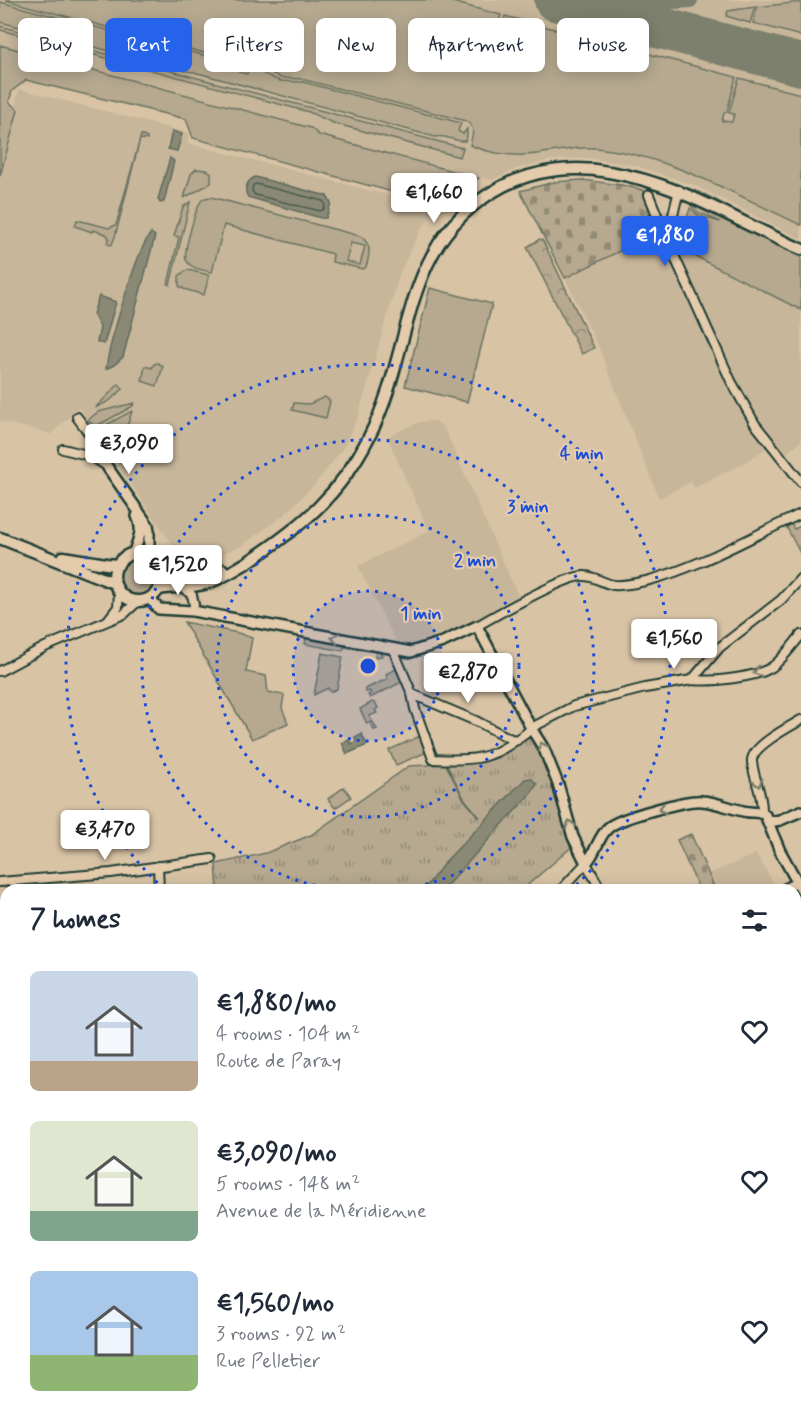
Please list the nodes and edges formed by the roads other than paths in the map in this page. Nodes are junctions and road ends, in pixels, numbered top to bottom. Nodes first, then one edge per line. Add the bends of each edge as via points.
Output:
1 (679, 190) junction
2 (649, 195) dead end
3 (667, 240) junction
4 (801, 251) edge
5 (77, 417) dead end
6 (88, 435) junction
7 (63, 449) dead end
8 (88, 456) junction
9 (108, 468) junction
10 (801, 482) edge
11 (128, 497) junction
12 (801, 514) edge
13 (0, 538) edge
14 (33, 551) junction
15 (134, 554) junction
16 (149, 557) junction
17 (246, 562) junction
18 (118, 565) junction
19 (159, 567) junction
20 (801, 578) edge
21 (181, 586) junction
22 (117, 587) junction
23 (155, 593) junction
24 (138, 601) junction
25 (192, 610) junction
26 (108, 620) junction
27 (477, 626) junction
28 (801, 635) edge
29 (393, 649) junction
30 (0, 671) edge
31 (692, 680) junction
32 (412, 694) junction
33 (801, 720) edge
34 (531, 728) junction
35 (517, 740) junction
36 (801, 811) edge
37 (762, 813) junction
38 (769, 822) junction
39 (212, 860) dead end
40 (586, 863) junction
41 (158, 866) junction
42 (0, 882) edge
43 (159, 884) edge
44 (567, 884) edge
45 (598, 884) edge
46 (800, 884) edge

1 - 3 street
1 - 4 main road
1 - 17 main road via 609,172 560,170 507,184 466,210 448,230 424,270 385,400 358,456 314,513
2 - 3 street
3 - 10 street via 731,381 755,424
5 - 6 street
6 - 8 street
6 - 9 street via 97,444
7 - 8 street
8 - 9 street
9 - 11 street
11 - 15 street via 141,525
11 - 16 street via 148,525
12 - 27 street via 749,540 644,581 614,585 582,576 562,582
13 - 14 main road
14 - 18 main road
14 - 22 main road
15 - 16 main road
15 - 18 main road
16 - 19 main road
17 - 19 main road via 201,576
17 - 21 main road via 206,584
18 - 22 main road via 114,573
19 - 23 main road via 162,578
20 - 31 street via 781,600 720,647
21 - 23 main road
21 - 25 street via 192,595
22 - 24 main road via 127,599
22 - 26 street via 118,607
23 - 24 main road
23 - 25 street via 153,603 159,609
24 - 26 street via 124,614
29 -> 25 street
26 - 30 street
27 - 29 street via 411,652
27 - 34 street
28 -> 31 street via 770,669 739,677
29 - 32 street
31 - 34 street via 574,706
32 - 35 street
32 - 35 street via 433,759 474,760 490,756
33 -> 37 street via 752,754 763,800
34 - 35 street
40 -> 34 street via 573,837 551,765
36 - 38 street
37 - 38 street
37 -> 40 street via 700,800 633,816 608,828
38 - 46 street via 780,851
39 - 41 street
40 - 44 street
40 - 45 street
41 - 42 street
41 - 43 street

